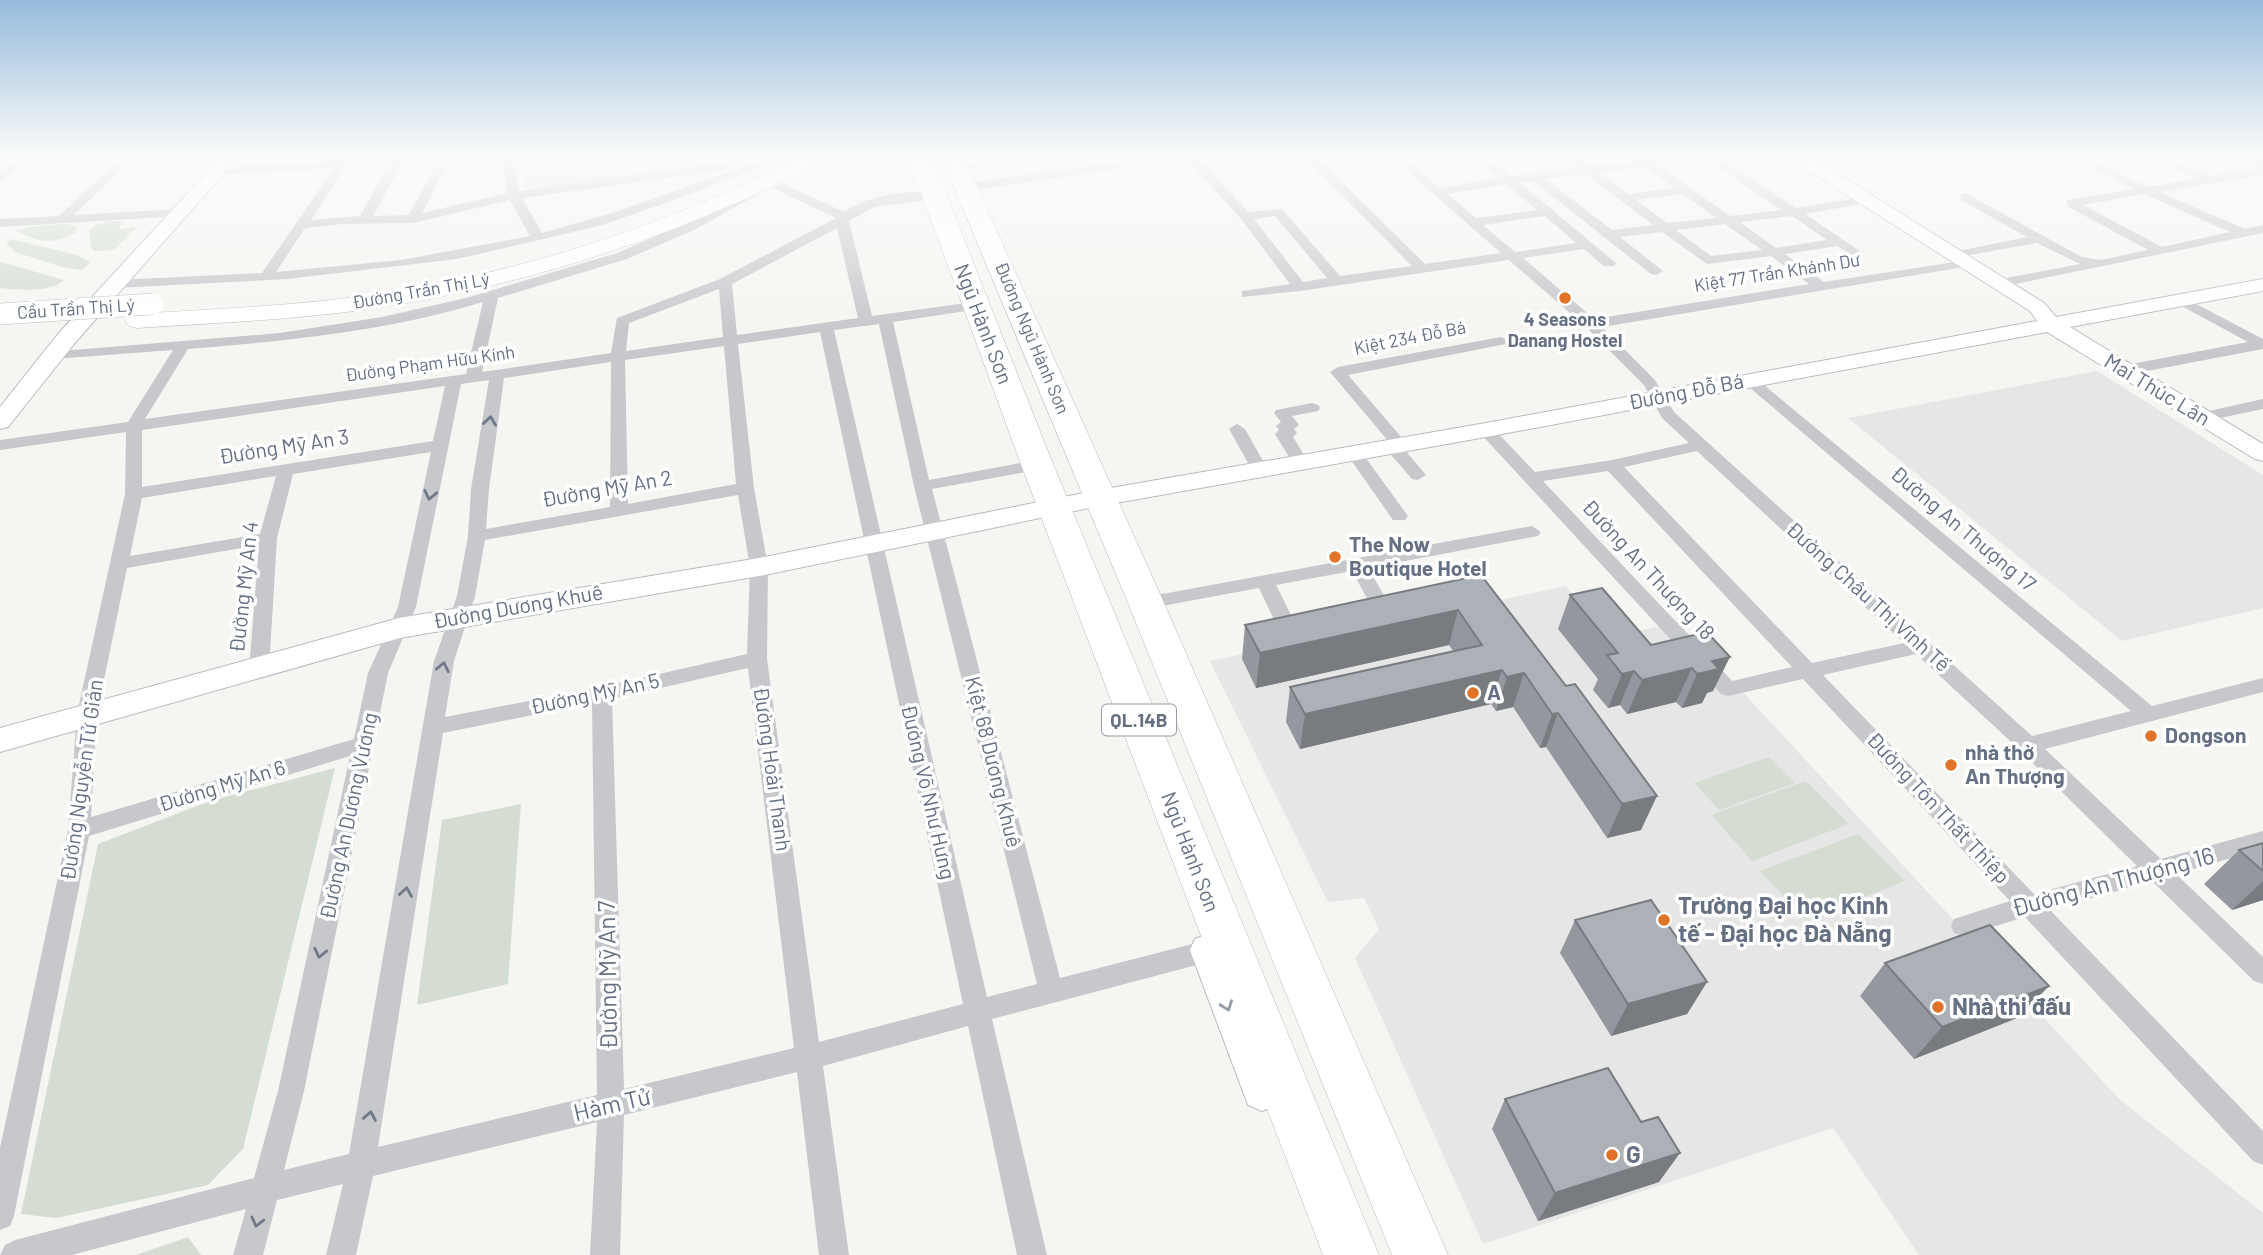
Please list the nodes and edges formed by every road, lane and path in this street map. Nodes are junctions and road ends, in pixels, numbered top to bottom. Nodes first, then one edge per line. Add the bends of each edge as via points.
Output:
1 (68, 215) edge
2 (154, 215) edge
3 (179, 215) edge
4 (307, 215) edge
5 (332, 215) edge
6 (367, 215) edge
7 (415, 215) edge
8 (432, 215) edge
9 (525, 215) edge
10 (621, 215) edge
11 (676, 215) edge
12 (706, 215) edge
13 (839, 215) edge
14 (847, 215) edge
15 (952, 215) edge
16 (958, 215) edge
17 (965, 215) edge
18 (1257, 215) edge
19 (1280, 215) edge
20 (1370, 215) edge
21 (1466, 215) edge
22 (1529, 215) edge
23 (1551, 215) edge
24 (1586, 215) edge
25 (1647, 215) edge
26 (1719, 215) edge
27 (1772, 215) edge
28 (1798, 215) edge
29 (1892, 215) edge
30 (1996, 215) edge
31 (2092, 215) edge
32 (2201, 215) edge
33 (1245, 216) joint
34 (843, 218) junction
35 (413, 219) junction
36 (62, 220) junction
37 (343, 220) junction
38 (1726, 220) junction
39 (364, 221) junction
40 (1475, 222) junction
41 (0, 223) edge
42 (299, 225) junction
43 (1665, 228) junction
44 (2263, 229) edge
45 (2243, 233) junction
46 (1611, 234) junction
47 (538, 238) junction
48 (2038, 239) junction
49 (1840, 242) junction
50 (1588, 245) junction
51 (1772, 252) junction
52 (1854, 252) dead end
53 (2161, 252) junction
54 (1514, 255) junction
55 (1964, 259) junction
56 (1609, 263) dead end
57 (2101, 264) junction
58 (1422, 269) junction
59 (1656, 271) dead end
60 (267, 275) junction
61 (1337, 281) junction
62 (725, 282) junction
63 (2001, 283) junction
64 (116, 284) junction
65 (2263, 285) edge
66 (1821, 286) junction
67 (1300, 287) junction
68 (1247, 294) dead end
69 (491, 296) junction
70 (2181, 300) junction
71 (966, 307) junction
72 (145, 313) junction
73 (0, 314) edge
74 (885, 320) junction
75 (866, 322) junction
76 (1591, 324) junction
77 (2051, 325) junction
78 (826, 328) junction
79 (0, 331) edge
80 (1501, 341) dead end
81 (730, 342) junction
82 (2262, 344) edge
83 (182, 346) junction
84 (54, 355) junction
85 (618, 358) junction
86 (2126, 370) junction
87 (497, 374) junction
88 (464, 379) junction
89 (1748, 379) junction
90 (1658, 397) junction
91 (2263, 404) edge
92 (1312, 408) dead end
93 (2201, 417) junction
94 (0, 422) edge
95 (134, 425) junction
96 (1237, 429) dead end
97 (1486, 430) junction
98 (0, 445) edge
99 (441, 445) junction
100 (1700, 445) junction
101 (1396, 446) junction
102 (1354, 453) junction
103 (2263, 454) edge
104 (1301, 463) junction
105 (1612, 465) junction
106 (1026, 467) junction
107 (286, 469) junction
108 (1260, 470) junction
109 (1418, 475) dead end
110 (1531, 478) junction
111 (922, 486) junction
112 (745, 488) junction
113 (134, 494) junction
114 (1106, 506) junction
115 (619, 509) junction
116 (1050, 509) junction
117 (1399, 516) dead end
118 (934, 532) junction
119 (1532, 532) dead end
120 (477, 536) junction
121 (268, 538) junction
122 (873, 545) junction
123 (1356, 563) junction
124 (121, 564) junction
125 (759, 566) junction
126 (1264, 580) junction
127 (1152, 602) junction
128 (1379, 602) edge
129 (460, 617) junction
130 (1283, 620) edge
131 (399, 628) junction
132 (1921, 646) junction
133 (757, 659) junction
134 (259, 670) junction
135 (1811, 672) junction
136 (2263, 685) edge
137 (602, 694) junction
138 (87, 714) junction
139 (2148, 714) junction
140 (432, 727) junction
141 (0, 740) edge
142 (364, 744) junction
143 (2028, 745) junction
144 (79, 830) junction
145 (2263, 840) edge
146 (2158, 872) junction
147 (2028, 904) junction
148 (1963, 926) dead end
149 (1293, 931) junction
150 (1218, 949) junction
151 (2263, 973) edge
152 (1051, 992) junction
153 (977, 1011) junction
154 (810, 1057) junction
155 (611, 1105) junction
156 (2263, 1151) edge
157 (361, 1166) junction
158 (267, 1188) junction
159 (0, 1216) edge
160 (15, 1255) edge
161 (248, 1255) edge
162 (341, 1255) edge
163 (605, 1255) edge
164 (834, 1255) edge
165 (1032, 1255) edge
166 (1327, 1255) edge
167 (1352, 1255) edge
168 (1420, 1255) edge
169 (1441, 1255) edge

1 - 36 street
2 - 36 street
3 - 64 street
4 - 42 street
5 - 37 street
6 - 39 street
7 - 35 street
8 - 35 street
9 - 47 street
10 - 47 street
11 - 72 main road, Đường Trần Thị Lý via 617,245 495,277 389,298 303,310
12 - 69 street via 691,226 622,256
13 - 34 street
14 - 34 street
15 - 71 street, Ngũ Hành Sơn
16 - 116 highway, Ngũ Hành Sơn / QL.14B
17 - 114 street
18 - 33 street
19 - 61 street
20 - 58 street
21 - 40 street, Đường Châu Thị Vĩnh Tế
22 - 40 street
23 - 50 street
24 - 46 street
25 - 43 street
26 - 38 street
27 - 38 street
28 - 49 street
29 - 55 street, Mai Thúc Lân
30 - 48 street
31 - 53 street
32 - 45 street
33 - 67 street
34 - 62 street
34 - 75 street
35 - 39 street
36 - 41 street
37 - 39 street
37 - 42 street
38 - 43 street
38 - 51 street
40 - 54 street, Đường Châu Thị Vĩnh Tế
42 - 60 street
43 - 46 street
43 - 51 street via 1711,261
44 - 45 street
45 - 53 street
46 - 59 street
47 - 60 street via 422,261
48 - 55 street, Kiệt 77 Trần Khánh Dư
48 - 57 street via 2078,260
49 - 51 street
49 - 52 street
50 - 54 street
50 - 56 street
51 - 66 street
53 - 57 street
54 - 58 street
54 - 76 street, Đường Châu Thị Vĩnh Tế
55 - 63 street, Mai Thúc Lân
55 - 66 street, Kiệt 77 Trần Khánh Dư
57 - 63 street
58 - 61 street
60 - 64 street
61 - 67 street
62 - 81 street, Đường Hoài Thanh
62 - 85 street via 622,321
63 - 77 street, Mai Thúc Lân via 2037,307
64 - 84 street
65 - 70 street, Đường Đỗ Bá
66 - 76 street, Kiệt 77 Trần Khánh Dư
67 - 68 street
69 - 83 street via 347,328
69 - 88 street, Đường An Dương Vương
70 - 77 street, Đường Đỗ Bá
70 - 82 street
71 - 74 street, Đường Phạm Hữu Kính
71 - 106 street, Ngũ Hành Sơn
72 - 73 main road, Cầu Trần Thị Lý, bridge
72 - 79 main road, Đường Trần Thị Lý
74 - 75 street, Đường Phạm Hữu Kính
74 - 111 street
75 - 78 street, Đường Phạm Hữu Kính
76 - 90 street, Đường Châu Thị Vĩnh Tế via 1650,383
77 - 86 street, Mai Thúc Lân
77 - 89 street, Đường Đỗ Bá
78 - 81 street, Đường Phạm Hữu Kính
78 - 122 street, Đường Võ Như Hưng
80 - 101 street, Kiệt 234 Đỗ Bá via 1338,372
81 - 85 street, Đường Phạm Hữu Kính
81 - 112 street, Đường Hoài Thanh
82 - 86 street
83 - 84 street
83 - 95 street
84 - 94 street
85 - 87 street, Đường Phạm Hữu Kính
85 - 115 street
86 - 93 street, Mai Thúc Lân
87 - 88 street, Đường Phạm Hữu Kính
120 -> 87 street
88 - 95 street, Đường Phạm Hữu Kính
88 - 99 street, Đường An Dương Vương
89 - 90 street, Đường Đỗ Bá
89 - 139 street, Đường An Thượng 17
90 - 97 street, Đường Đỗ Bá
90 - 100 street, Đường Châu Thị Vĩnh Tế via 1668,415
91 - 93 street
92 - 104 street via 1282,413 1290,425 1284,426 1289,433 1283,434
93 - 103 street, Mai Thúc Lân
95 - 98 street, Đường Phạm Hữu Kính
95 - 113 street, Đường Nguyễn Tử Giản
96 - 108 street
97 - 101 street, Đường Đỗ Bá
97 - 110 street, Đường An Thượng 18
99 - 107 street, Đường Mỹ An 3
99 -> 131 street, Đường An Dương Vương
100 - 105 street
100 - 132 street, Đường Châu Thị Vĩnh Tế
101 - 102 street, Đường Đỗ Bá
101 - 109 street
102 - 104 street, Đường Đỗ Bá
102 - 117 street
104 - 108 street, Đường Đỗ Bá
105 - 110 street
105 - 135 street, Đường Tôn Thất Thiệp
106 - 111 street
106 - 116 street, Ngũ Hành Sơn
107 - 113 street, Đường Mỹ An 3
107 - 121 street, Đường Mỹ An 4
108 - 114 street, Đường Đỗ Bá
110 - 135 street, Đường An Thượng 18 via 1728,689
111 - 118 street
112 - 115 street, Đường Mỹ An 2
112 - 125 street, Đường Hoài Thanh
113 - 124 street, Đường Nguyễn Tử Giản
114 - 116 street, Đường Đỗ Bá
114 - 127 highway, QL.14B
115 - 120 street, Đường Mỹ An 2
116 - 118 street, Đường Dương Khuê
116 - 150 highway, Ngũ Hành Sơn / QL.14B
118 - 122 street, Đường Dương Khuê
118 - 152 street, Kiệt 68 Dương Khuê
119 - 123 street
120 - 129 street
121 - 124 street
121 - 134 street, Đường Mỹ An 4
122 - 125 street, Đường Dương Khuê
122 - 153 street, Đường Võ Như Hưng
123 - 126 street
123 - 128 street
124 - 138 street, Đường Nguyễn Tử Giản
125 - 129 street, Đường Dương Khuê
125 - 133 street, Đường Hoài Thanh
126 - 127 street
126 - 130 street
127 - 149 highway, QL.14B
129 - 131 street, Đường Dương Khuê
140 -> 129 street via 444,661
131 - 134 street, Đường Dương Khuê
131 - 142 street, Đường An Dương Vương via 378,673
132 - 135 street, Đường An Thượng 18
132 - 143 street, Đường Châu Thị Vĩnh Tế
133 - 137 street, Đường Mỹ An 5
133 - 154 street, Đường Hoài Thanh
134 - 138 street, Đường Dương Khuê
135 - 147 street, Đường Tôn Thất Thiệp
136 - 139 street
137 - 140 street, Đường Mỹ An 5
137 - 155 street, Đường Mỹ An 7
138 - 141 street, Đường Dương Khuê
138 - 144 street, Đường Nguyễn Tử Giản
139 - 143 street
157 -> 140 street
142 - 144 street, Đường Mỹ An 6
142 -> 158 street, Đường An Dương Vương
143 - 146 street, Đường Châu Thị Vĩnh Tế
144 - 159 street, Đường Nguyễn Tử Giản
145 - 146 street, Đường An Thượng 16
146 - 147 street, Đường An Thượng 16
146 - 151 street, Đường Châu Thị Vĩnh Tế
147 - 148 street, Đường An Thượng 16
147 - 156 street, Đường Tôn Thất Thiệp
149 - 168 highway, QL.14B
149 - 169 street
150 - 152 street, Hàm Tử
150 -> 166 street, Ngũ Hành Sơn via 1228,1008
150 - 167 highway, Ngũ Hành Sơn / QL.14B
152 - 153 street, Hàm Tử
153 - 154 street, Hàm Tử
153 - 165 street, Đường Võ Như Hưng
154 - 155 street, Hàm Tử
154 - 164 street, Đường Hoài Thanh
155 - 157 street, Hàm Tử
155 - 163 street, Đường Mỹ An 7
157 - 158 street, Hàm Tử
157 - 162 street
158 - 160 street, Hàm Tử
158 -> 161 street, Đường An Dương Vương

